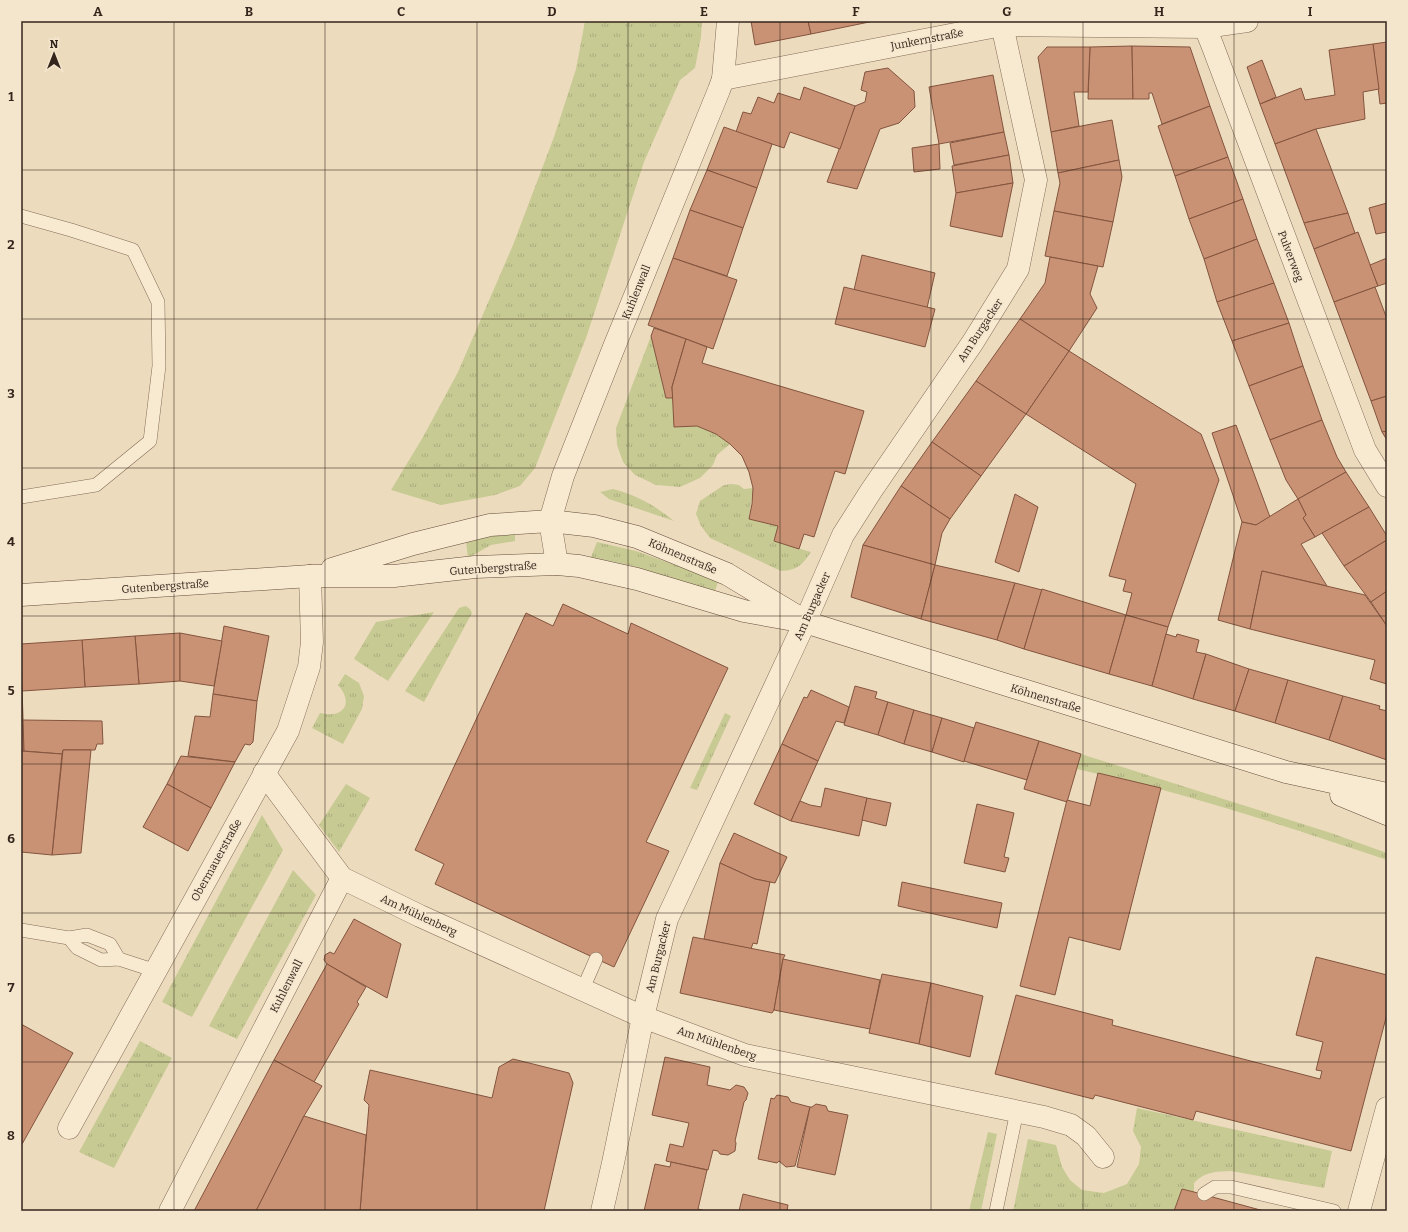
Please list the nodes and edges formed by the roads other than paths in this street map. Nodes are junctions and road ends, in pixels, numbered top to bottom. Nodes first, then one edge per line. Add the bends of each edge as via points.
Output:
1 (728, 21) edge
2 (1247, 21) edge
3 (1205, 24) edge
4 (1002, 25) junction
5 (723, 79) junction
6 (21, 216) edge
7 (1387, 486) edge
8 (21, 497) edge
9 (550, 521) junction
10 (557, 564) junction
11 (310, 576) junction
12 (21, 595) edge
13 (805, 622) junction
14 (1286, 772) junction
15 (264, 773) junction
16 (1387, 794) edge
17 (1387, 814) edge
18 (342, 878) junction
19 (21, 930) edge
20 (69, 938) junction
21 (119, 959) junction
22 (596, 959) dead end
23 (156, 971) junction
24 (582, 991) junction
25 (643, 1017) junction
26 (1387, 1108) edge
27 (1017, 1111) junction
28 (69, 1128) dead end
29 (1103, 1157) dead end
30 (1204, 1194) dead end
31 (604, 1203) edge
32 (172, 1207) edge
33 (996, 1211) edge
34 (1334, 1211) edge
35 (1359, 1211) edge

1 - 5 street, Kuhlenwall
2 - 3 street, Junkernstraße
3 - 4 street, Junkernstraße
3 - 7 street, Pulverweg via 1365,450
4 - 5 street, Junkernstraße
4 - 13 street, Am Burgacker via 1036,180 1018,269 973,342 843,535
5 - 9 street, Kuhlenwall via 614,346 564,476
6 - 8 lane via 133,250 158,302 159,366 150,441 96,485
9 - 10 street, Kuhlenwall
9 - 11 street, Gutenbergstraße via 490,526 457,533
9 - 13 street, Köhnenstraße via 594,526 637,537 727,574
10 - 11 street, Gutenbergstraße via 475,567 394,576
10 - 13 street, Köhnenstraße via 579,566 636,579 744,611
11 - 12 street, Gutenbergstraße
11 - 15 street, Obermauerstraße via 312,642 309,667 288,731
13 - 14 street, Köhnenstraße
13 - 25 street, Am Burgacker via 666,919
14 - 16 street, Köhnenstraße
14 - 17 street, Köhnenstraße
15 - 18 street
15 - 23 street, Obermauerstraße
18 - 24 street, Am Mühlenberg
18 - 32 street, Kuhlenwall
19 - 20 lane
20 - 21 lane via 77,948 101,960
20 - 21 lane via 87,935 110,944
21 - 23 lane
22 - 24 lane
23 - 28 street, Obermauerstraße
24 - 25 street, Am Mühlenberg
25 - 27 street, Am Mühlenberg via 745,1055
25 - 31 street, Am Burgacker
26 - 35 street
27 - 29 street, Am Mühlenberg via 1071,1125 1086,1136
27 - 33 lane
30 - 34 lane via 1215,1186 1231,1187

